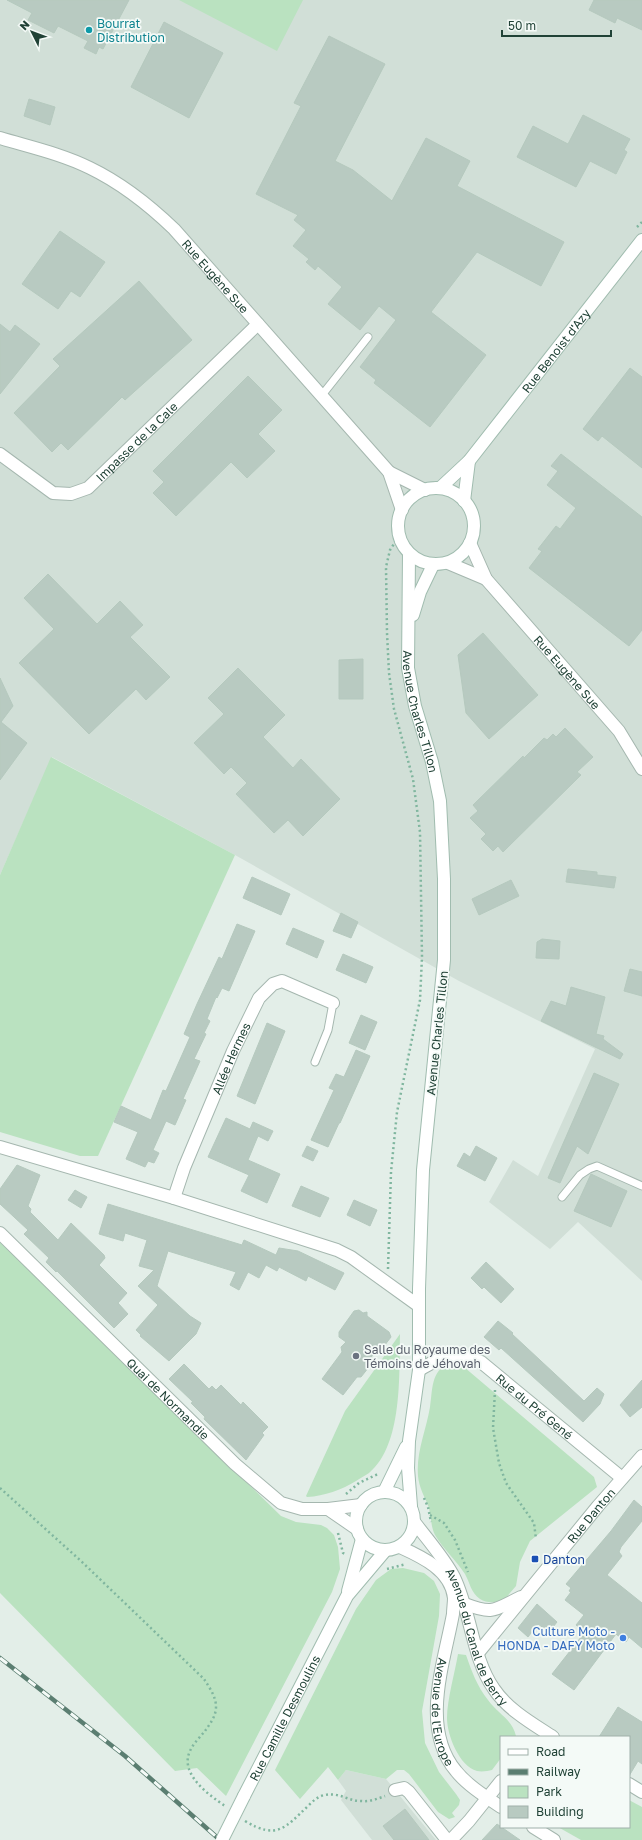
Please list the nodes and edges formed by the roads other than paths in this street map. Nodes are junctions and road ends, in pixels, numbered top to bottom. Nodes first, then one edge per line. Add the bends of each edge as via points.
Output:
1 (0, 138) edge
2 (642, 240) edge
3 (258, 324) junction
4 (368, 338) dead end
5 (322, 395) junction
6 (0, 454) edge
7 (469, 460) junction
8 (389, 472) junction
9 (440, 488) junction
10 (425, 490) junction
11 (464, 501) junction
12 (402, 510) junction
13 (470, 543) junction
14 (409, 554) junction
15 (448, 562) junction
16 (433, 564) junction
17 (486, 579) junction
18 (409, 628) junction
19 (642, 769) edge
20 (333, 1003) joint
21 (315, 1062) dead end
22 (0, 1147) edge
23 (642, 1186) edge
24 (562, 1197) dead end
25 (174, 1198) junction
26 (0, 1233) edge
27 (419, 1306) junction
28 (419, 1370) junction
29 (409, 1441) junction
30 (642, 1456) edge
31 (622, 1478) junction
32 (384, 1492) junction
33 (361, 1505) junction
34 (411, 1506) junction
35 (328, 1509) junction
36 (415, 1523) junction
37 (359, 1534) junction
38 (400, 1547) junction
39 (385, 1551) junction
40 (525, 1595) junction
41 (347, 1596) junction
42 (465, 1604) junction
43 (478, 1653) junction
44 (537, 1733) edge
45 (549, 1736) edge
46 (500, 1782) edge
47 (630, 1785) edge
48 (395, 1790) road end
49 (642, 1792) edge
50 (488, 1798) junction
51 (500, 1806) edge
52 (535, 1828) edge
53 (222, 1840) edge
54 (448, 1840) edge
55 (451, 1840) edge
56 (554, 1840) edge

1 - 3 street, Rue Eugène Sue via 90,168 149,206 174,229
2 - 7 street, Rue Benoist d'Azy
3 - 5 street, Rue Eugène Sue
3 - 6 street, Impasse de la Cale via 88,488 71,494 53,493
4 - 5 lane
5 - 8 street, Rue Eugène Sue
7 - 9 street, Rue Benoist d'Azy
7 - 11 street
8 - 10 street, Rue Eugène Sue
8 - 12 street, Rue Eugène Sue
9 - 10 street
9 - 11 street
10 - 12 street via 411,497
11 - 13 street via 474,521
12 - 14 street via 397,526 399,536
13 - 15 street via 463,552
13 - 17 street, Rue Eugène Sue
14 - 16 street via 420,561
14 - 18 street, Avenue Charles Tillon
15 - 16 street
15 - 17 street, Rue Eugène Sue
16 - 18 street, Avenue Charles Tillon via 420,592
17 - 19 street, Rue Eugène Sue via 619,731
18 - 27 street, Avenue Charles Tillon via 408,668 415,706 432,762 440,801 445,918 444,960 423,1170
20 - 21 lane via 328,1030
20 - 25 street, Allée Hermes via 282,981 272,984 259,998 233,1051
22 - 25 street
23 - 24 lane via 597,1166 580,1175
25 - 27 street via 338,1250
26 - 35 street, Quai de Normandie via 259,1485 288,1506
27 - 28 street, Avenue Charles Tillon
28 - 29 street, Avenue Charles Tillon
28 - 31 street, Rue du Pré Gené via 451,1354 480,1362
29 - 32 street, Avenue Charles Tillon
29 - 34 street, Avenue Charles Tillon
30 - 31 street, Rue Danton
31 - 40 street, Rue Danton
32 - 33 street via 371,1495
32 - 34 street via 400,1495
33 - 35 street, Quai de Normandie
33 - 37 street via 356,1521
34 - 36 street
35 - 37 street
36 - 38 street via 413,1533
36 - 42 street, Avenue du Canal de Berry via 445,1562
37 - 39 street via 372,1547
37 - 41 street, Rue Camille Desmoulins
38 - 39 street
38 - 50 street, Avenue de l'Europe via 434,1566 449,1584 454,1598 436,1713 439,1740 456,1772
39 - 41 street, Rue Camille Desmoulins
40 - 42 street, Rue Danton via 491,1612
40 - 43 street, Rue Danton
41 - 53 street, Rue Camille Desmoulins, bridge
42 - 43 street, Avenue du Canal de Berry
43 - 44 street, Avenue du Canal de Berry via 494,1690
44 - 45 street, Avenue du Canal de Berry
46 - 50 street
47 - 49 street
48 - 54 street via 404,1788 409,1792
50 - 51 street, Avenue de l'Europe
50 - 55 street
52 - 56 street

